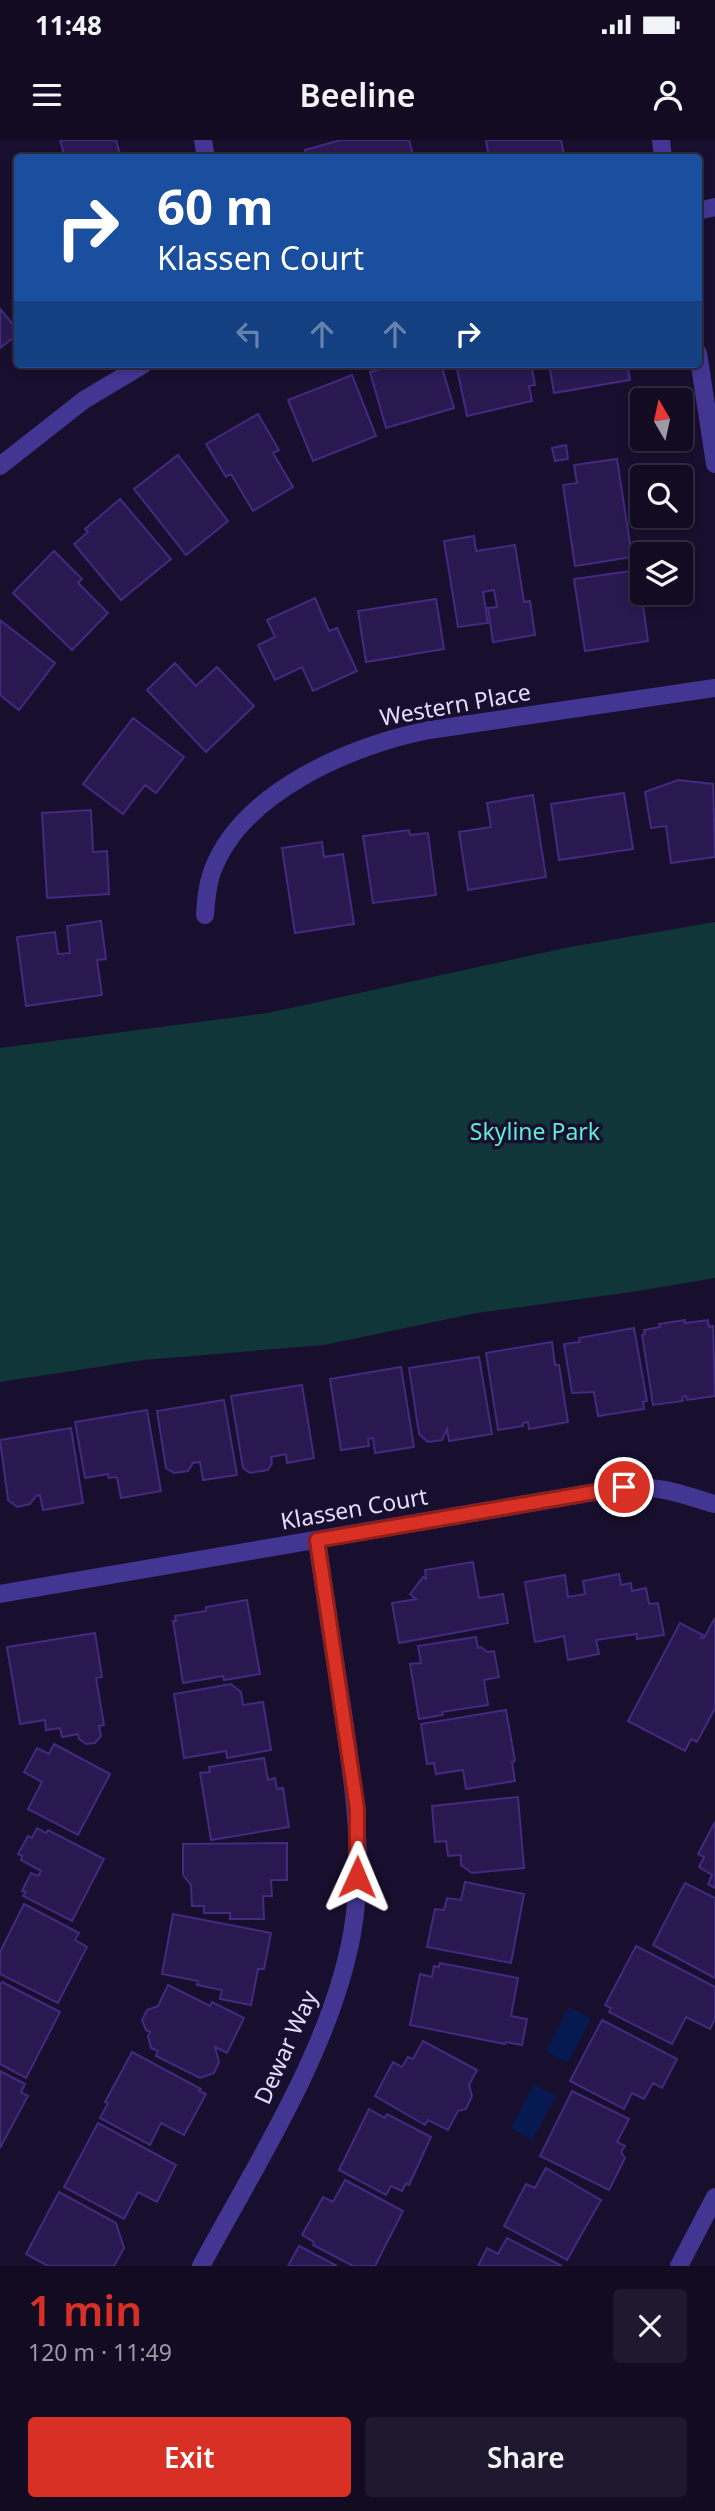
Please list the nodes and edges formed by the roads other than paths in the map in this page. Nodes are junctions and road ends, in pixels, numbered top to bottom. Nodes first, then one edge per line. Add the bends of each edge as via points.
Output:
1 (137, 368) edge
2 (700, 368) edge
3 (715, 464) edge
4 (0, 466) edge
5 (715, 688) edge
6 (205, 915) dead end
7 (714, 1504) edge
8 (317, 1540) junction
9 (0, 1594) edge
10 (715, 2197) edge
11 (201, 2266) edge
12 (679, 2266) edge

1 - 4 street via 84,400
2 - 3 street
5 - 6 street, Western Place via 442,728 386,739 344,755 275,795 230,839 212,873
7 - 8 street, Klassen Court via 648,1485 624,1487
8 - 9 street, Klassen Court
8 - 11 street, Dewar Way via 357,1809 352,1934 323,2034
10 - 12 street

